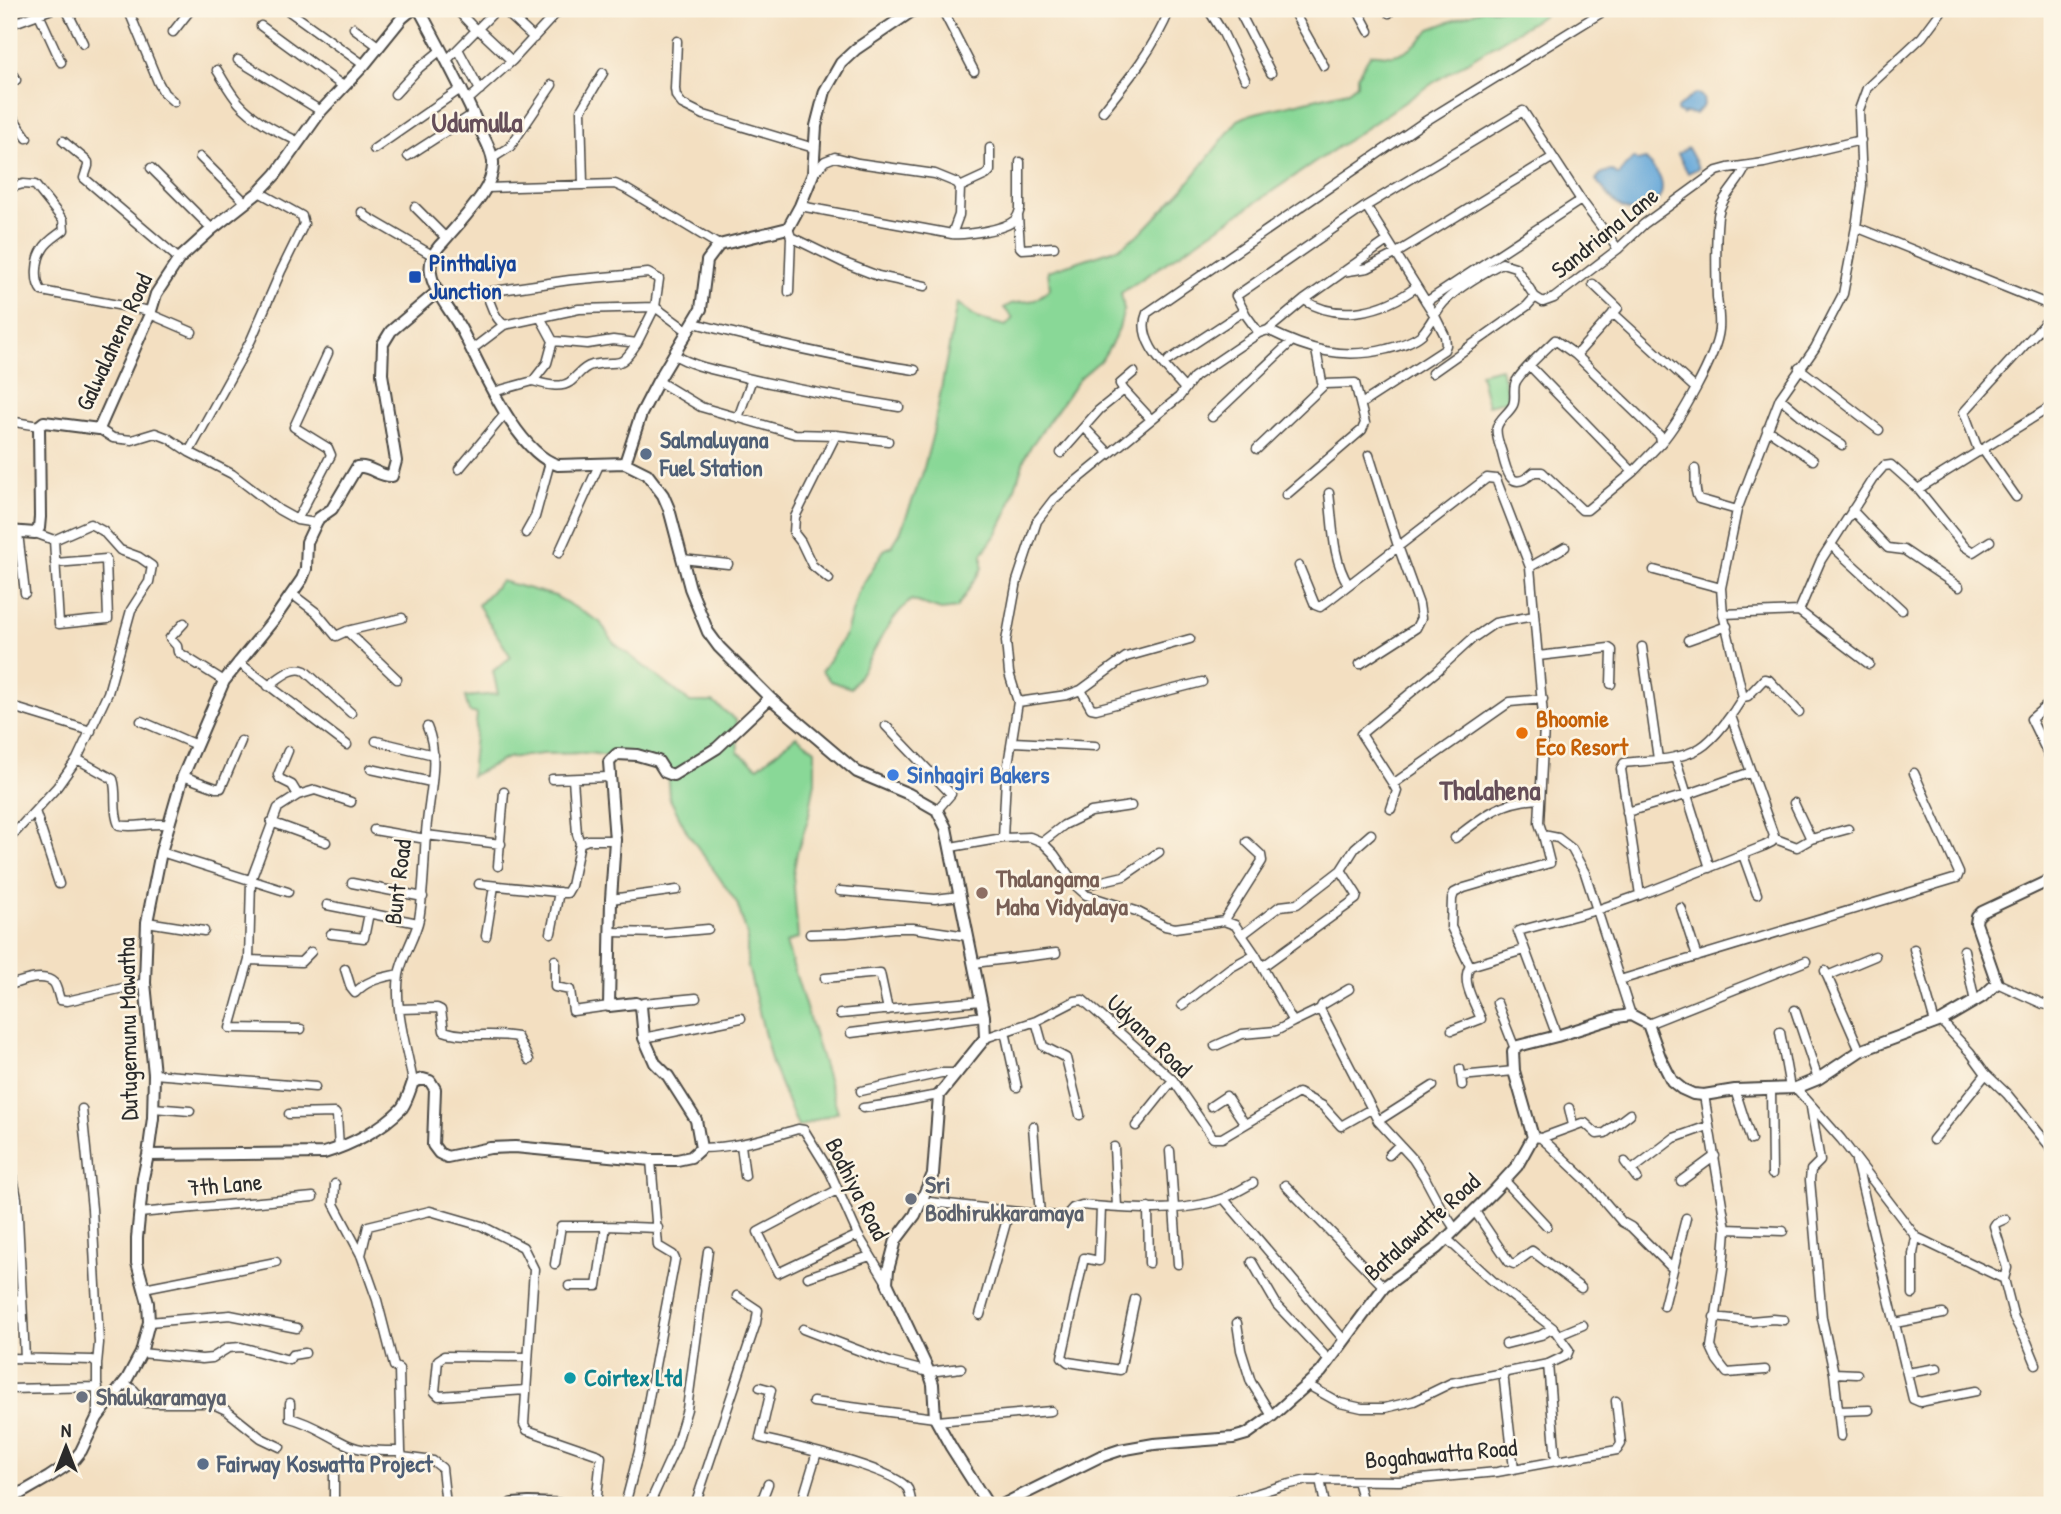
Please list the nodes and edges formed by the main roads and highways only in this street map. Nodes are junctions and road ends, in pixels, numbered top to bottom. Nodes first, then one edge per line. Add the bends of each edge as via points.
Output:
1 (543, 1504) edge
2 (512, 1505) edge
3 (558, 1505) edge

1 - 2 main road
1 - 3 main road

